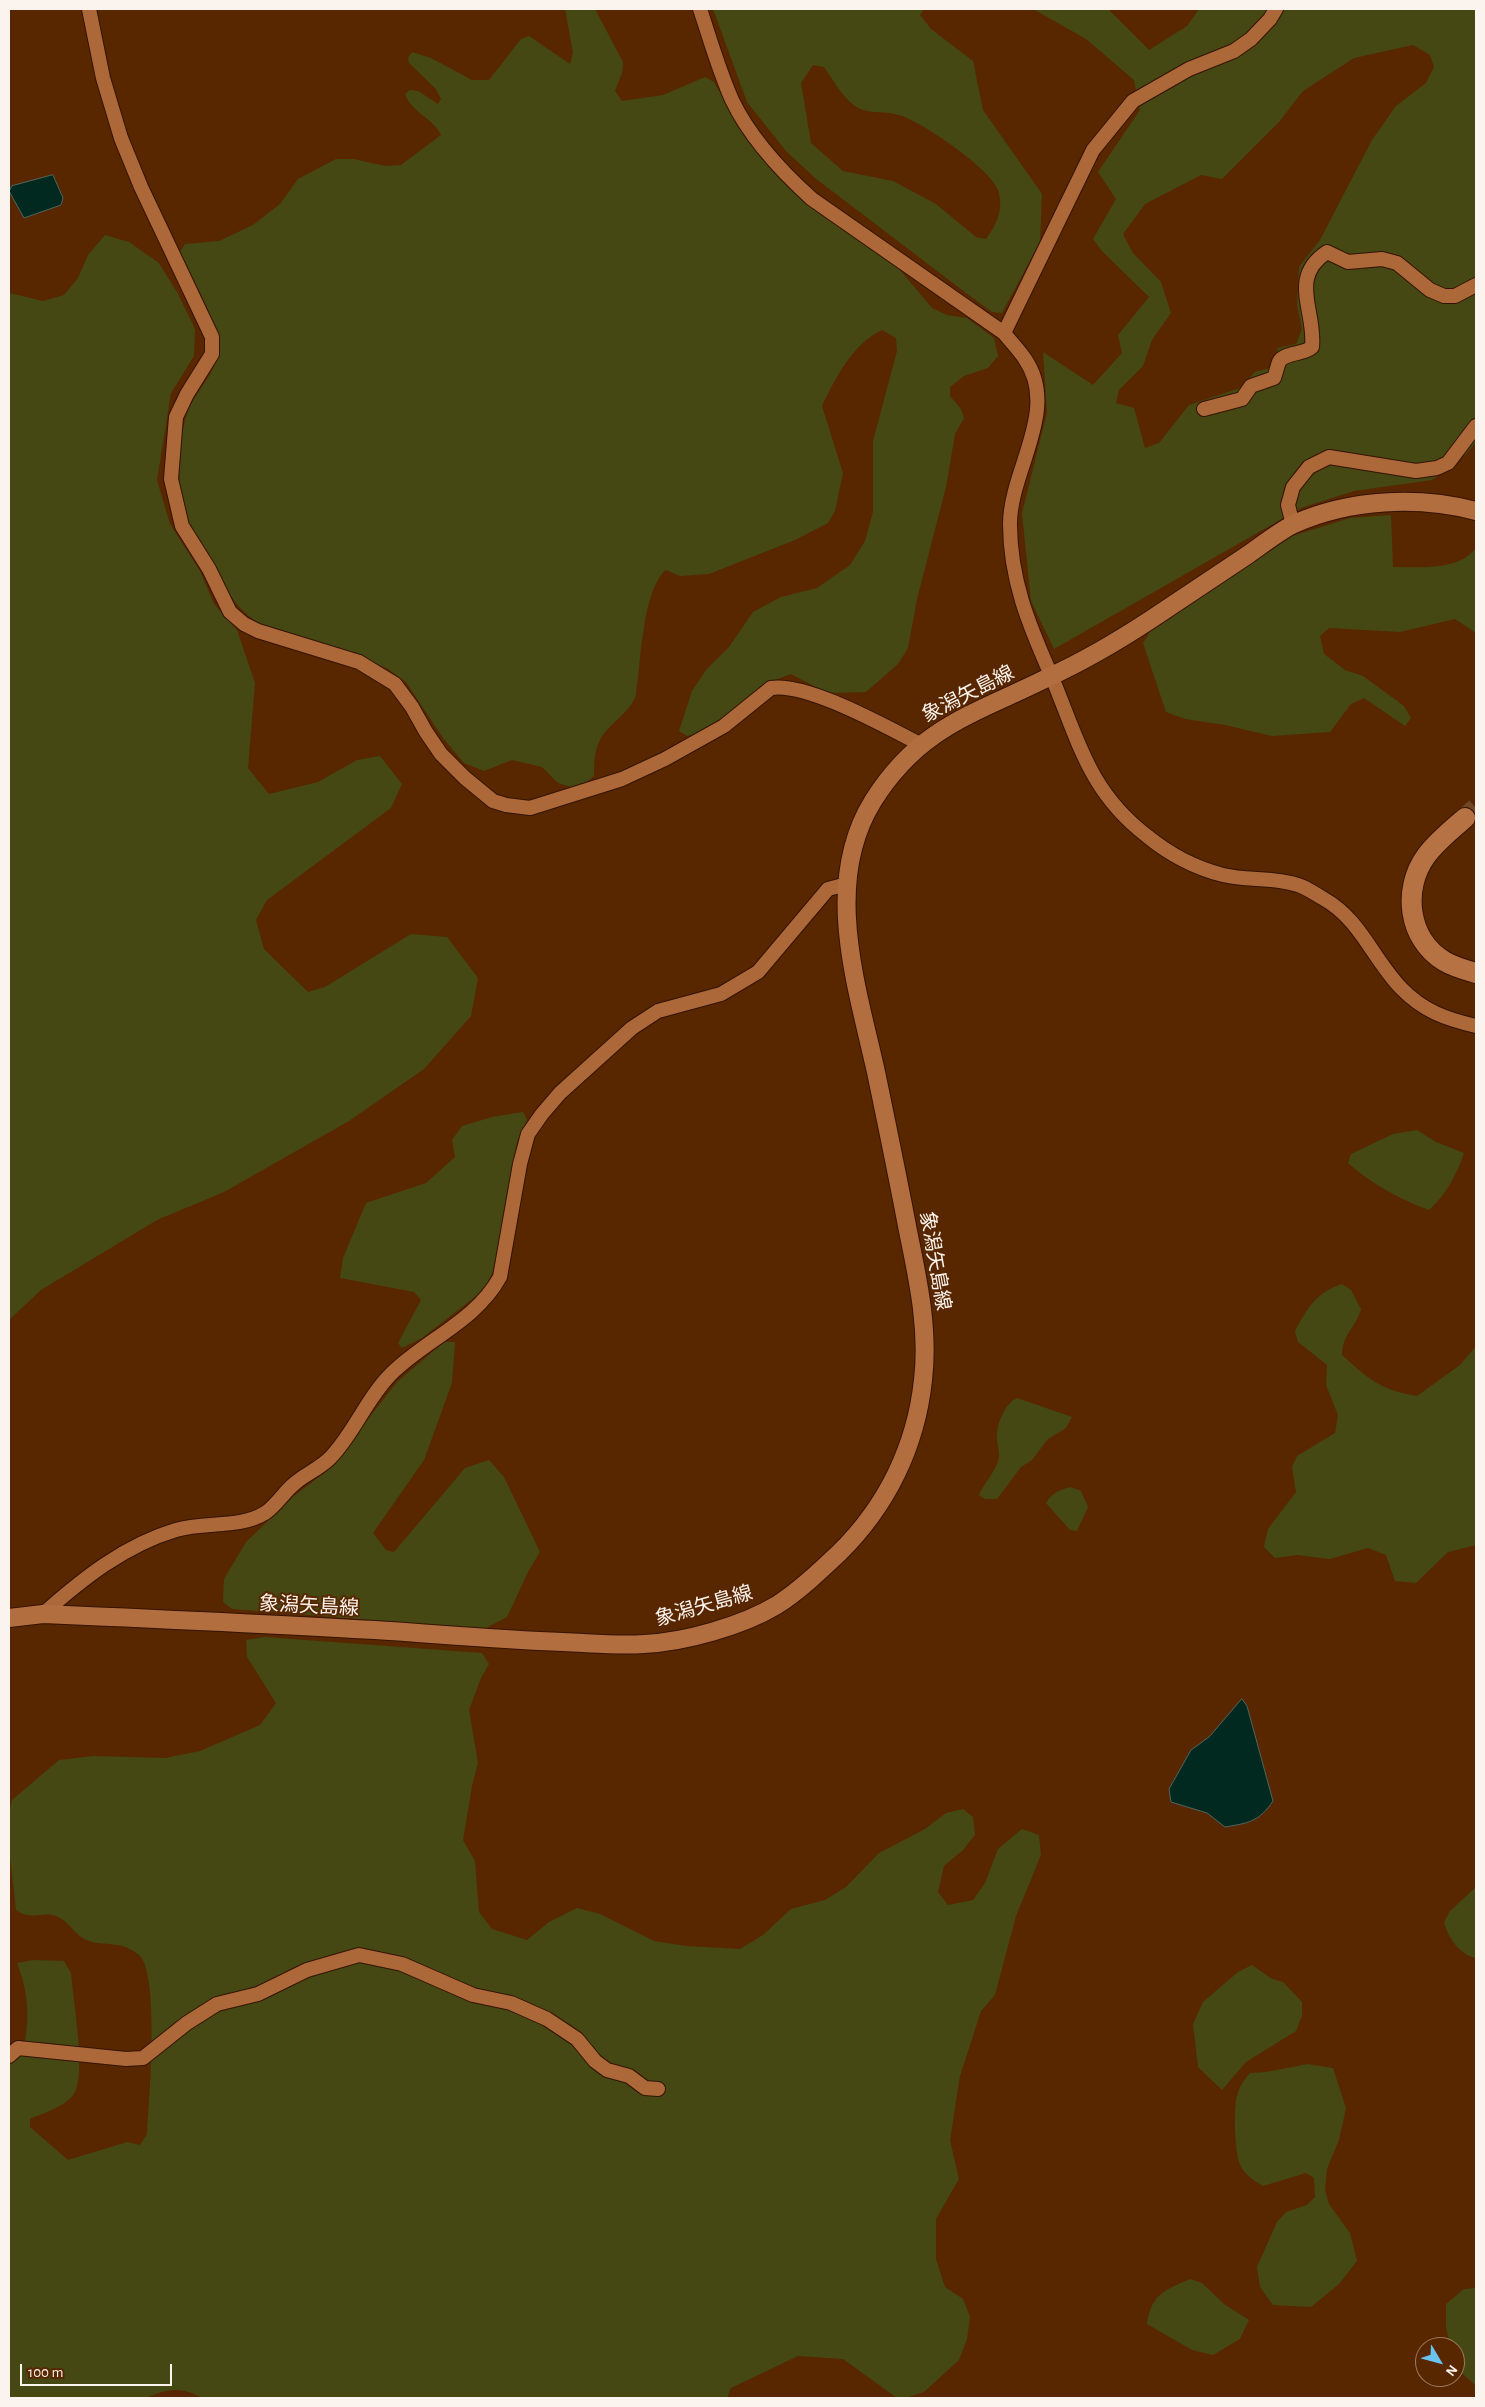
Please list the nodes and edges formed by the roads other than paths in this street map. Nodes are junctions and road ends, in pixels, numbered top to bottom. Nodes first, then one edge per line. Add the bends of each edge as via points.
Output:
1 (89, 9) edge
2 (700, 9) edge
3 (1276, 9) edge
4 (1476, 285) edge
5 (1004, 333) junction
6 (1204, 409) dead end
7 (1476, 426) edge
8 (1476, 511) edge
9 (1293, 525) junction
10 (1051, 676) junction
11 (920, 744) junction
12 (1465, 818) tunnel mouth
13 (847, 884) junction
14 (1476, 973) edge
15 (1476, 1026) edge
16 (43, 1614) junction
17 (9, 1618) edge
18 (9, 2056) edge
19 (658, 2089) dead end

1 - 11 street via 102,78 121,138 212,337 212,354 176,418 171,479 182,526 230,612 258,631 359,662 395,684 441,754 493,801 506,805 530,808 622,779 724,726 771,688 821,696
2 - 5 street via 733,100 753,134 792,181 812,199
3 - 5 street via 1251,39 1234,51 1190,69 1133,101 1094,150
4 - 6 street via 1455,296 1444,296 1430,290 1397,263 1382,259 1348,262 1326,252 1306,276 1312,347 1283,358 1274,378 1251,386 1242,399
5 - 10 street via 1026,360 1038,392 1038,413 1010,523 1013,561 1024,614
7 - 9 street via 1448,463 1437,468 1416,471 1330,457 1309,467 1292,487 1288,505
8 - 9 main road, 象潟矢島線 via 1427,502 1382,503 1341,510
9 - 10 main road, 象潟矢島線 via 1131,632
10 - 11 main road, 象潟矢島線 via 980,708
10 - 15 street via 1090,773 1115,808 1146,836 1177,858 1222,875 1295,885 1338,907 1357,927 1400,987 1422,1006 1443,1018
11 - 13 main road, 象潟矢島線 via 873,802 858,833
12 - 14 highway via 1425,856 1412,888 1411,903 1413,921 1430,950 1443,960
13 - 16 street via 828,889 758,972 721,994 658,1011 632,1028 542,1114 528,1134 500,1277 492,1293 391,1375 331,1458 294,1484 266,1512 245,1522 176,1530 122,1553 77,1584
13 - 16 main road, 象潟矢島線 via 852,955 926,1328 921,1395 904,1458 891,1486 856,1536 837,1555 773,1607 686,1638 647,1644
16 - 17 main road, 象潟矢島線
18 - 19 street via 18,2048 143,2058 187,2023 218,2004 258,1994 307,1970 358,1955 402,1964 473,1995 511,2003 546,2019 577,2039 607,2070 629,2076 645,2088

